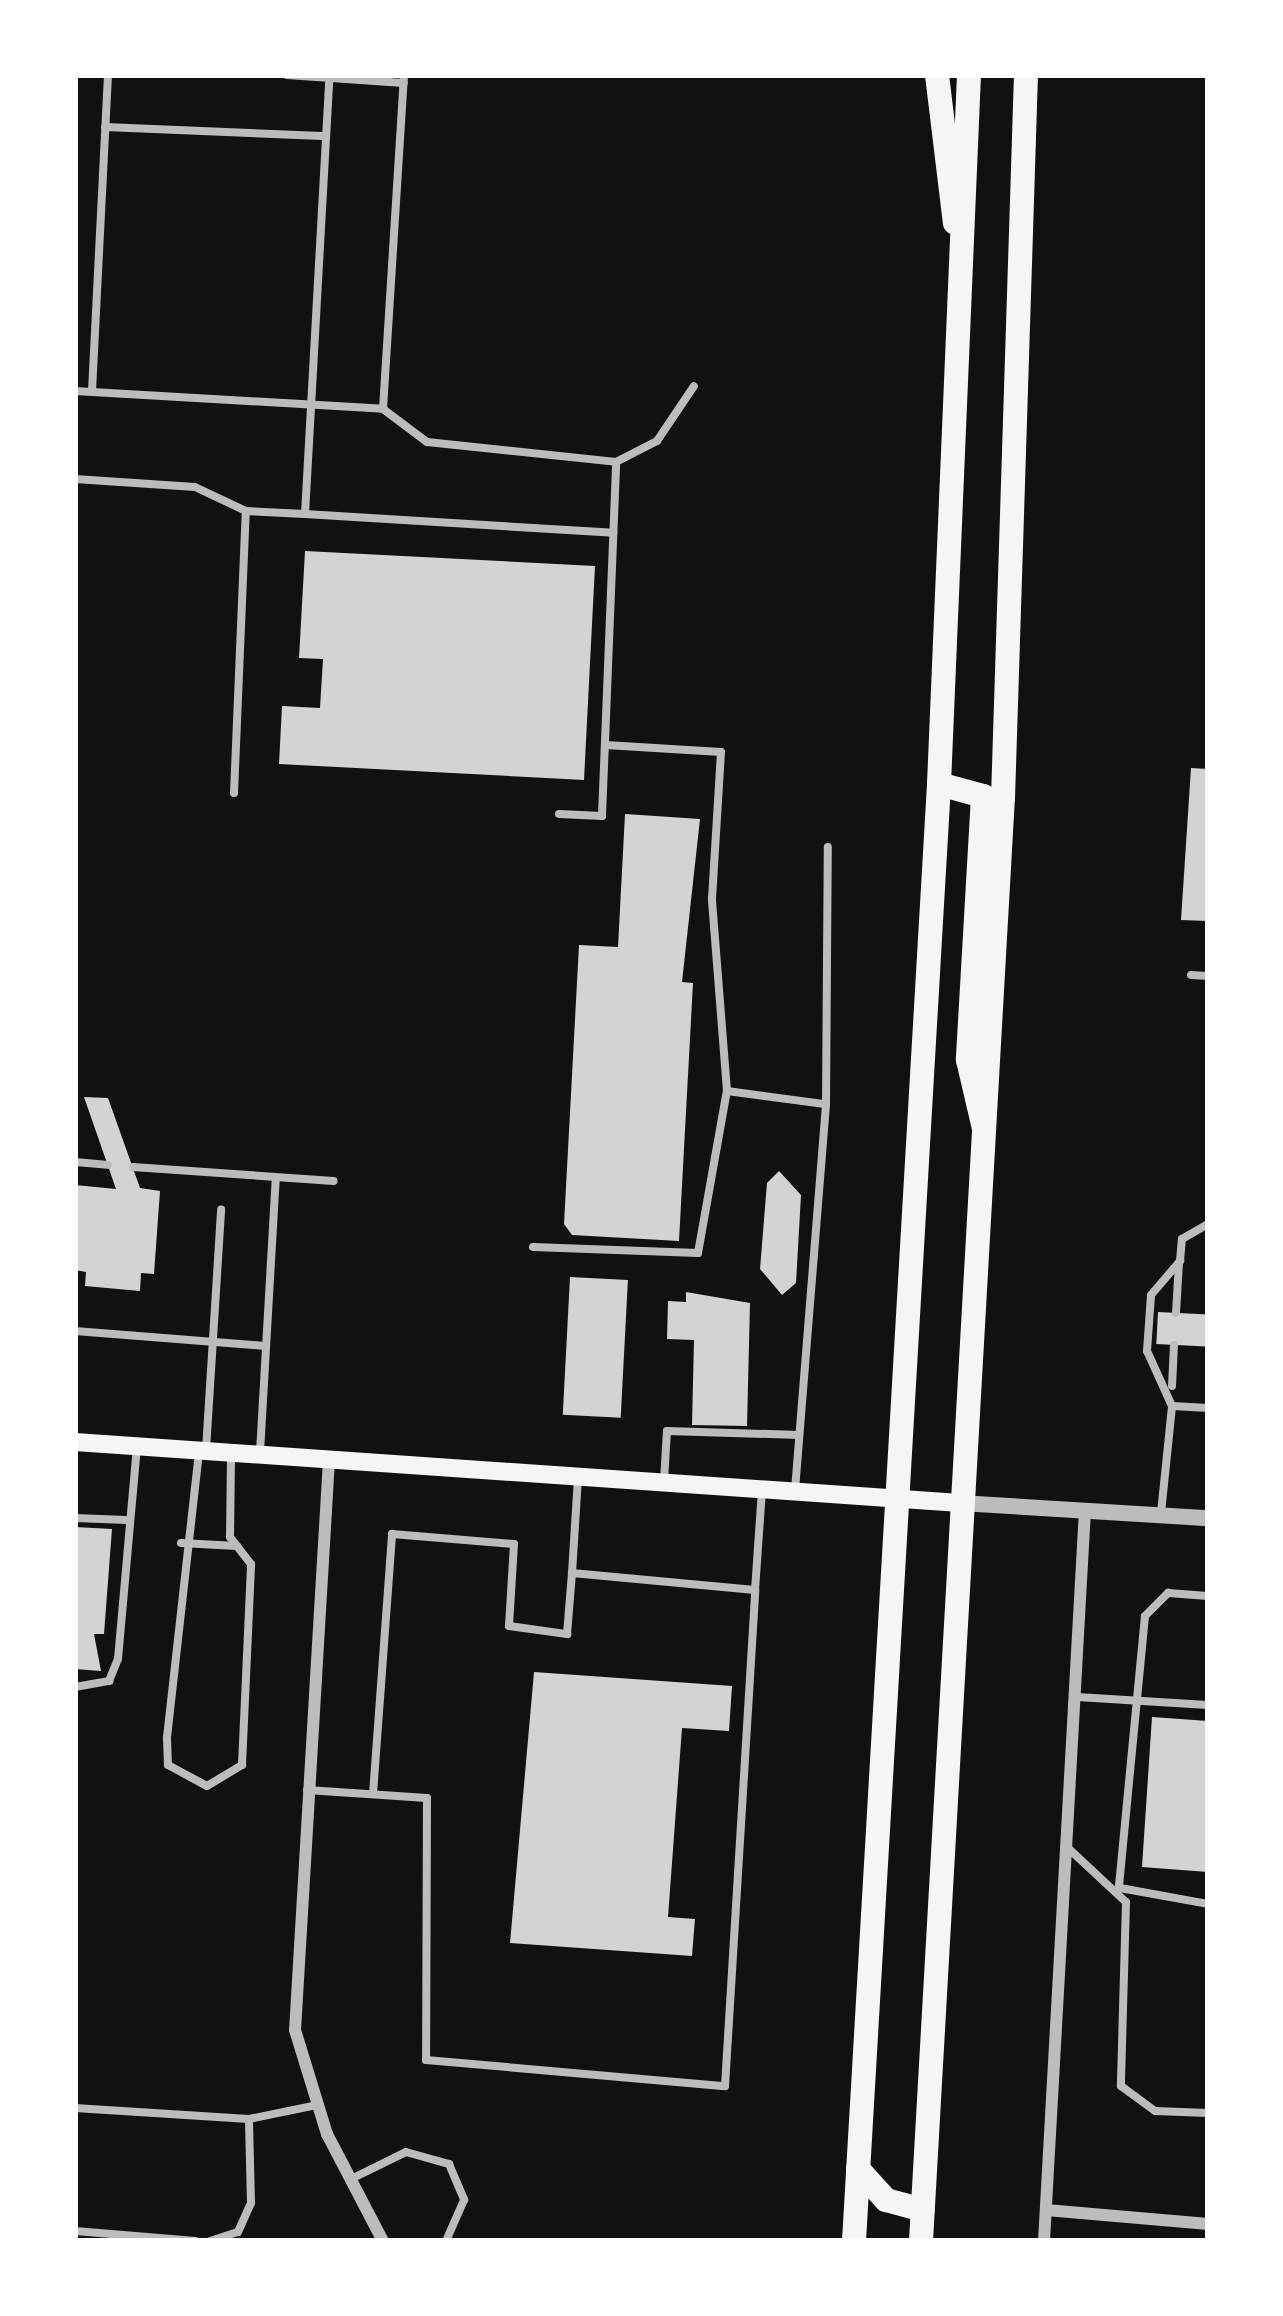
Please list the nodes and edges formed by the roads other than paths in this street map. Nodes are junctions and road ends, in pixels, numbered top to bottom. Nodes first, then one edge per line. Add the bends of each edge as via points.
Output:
1 (108, 75) edge
2 (287, 75) edge
3 (937, 75) edge
4 (969, 75) edge
5 (1025, 75) edge
6 (1043, 75) edge
7 (329, 77) edge
8 (404, 79) edge
9 (105, 127) junction
10 (322, 136) junction
11 (1027, 173) junction
12 (965, 308) junction
13 (694, 386) dead end
14 (75, 391) edge
15 (92, 392) junction
16 (313, 403) junction
17 (383, 409) junction
18 (616, 462) junction
19 (75, 479) edge
20 (246, 511) junction
21 (305, 514) junction
22 (613, 533) junction
23 (605, 745) junction
24 (939, 784) junction
25 (234, 794) dead end
26 (559, 814) dead end
27 (828, 847) dead end
28 (1191, 975) dead end
29 (1208, 976) edge
30 (727, 1091) junction
31 (826, 1105) junction
32 (984, 1129) junction
33 (75, 1162) edge
34 (107, 1165) dead end
35 (133, 1167) dead end
36 (276, 1178) junction
37 (334, 1181) dead end
38 (220, 1209) dead end
39 (1208, 1224) edge
40 (533, 1247) dead end
41 (1180, 1261) junction
42 (1176, 1313) dead end
43 (75, 1331) edge
44 (213, 1342) junction
45 (1174, 1345) dead end
46 (265, 1346) junction
47 (1172, 1386) junction
48 (1172, 1406) junction
49 (1208, 1408) edge
50 (799, 1435) junction
51 (75, 1442) edge
52 (137, 1447) junction
53 (203, 1451) junction
54 (231, 1453) junction
55 (260, 1455) junction
56 (329, 1460) junction
57 (578, 1477) junction
58 (664, 1483) junction
59 (761, 1490) junction
60 (795, 1491) junction
61 (895, 1498) junction
62 (960, 1503) junction
63 (1084, 1510) junction
64 (1161, 1515) junction
65 (75, 1518) edge
66 (1208, 1518) edge
67 (126, 1520) junction
68 (181, 1543) junction
69 (237, 1546) junction
70 (572, 1574) junction
71 (755, 1590) junction
72 (1208, 1596) edge
73 (75, 1687) edge
74 (1077, 1697) junction
75 (1134, 1701) junction
76 (1208, 1706) edge
77 (307, 1790) junction
78 (373, 1794) junction
79 (1068, 1848) junction
80 (1118, 1887) junction
81 (1208, 1904) edge
82 (317, 2105) junction
83 (75, 2108) edge
84 (1208, 2113) edge
85 (249, 2119) junction
86 (858, 2169) junction
87 (351, 2179) junction
88 (922, 2210) junction
89 (1046, 2210) junction
90 (1208, 2224) edge
91 (75, 2231) edge
92 (196, 2241) edge
93 (210, 2241) edge
94 (383, 2241) edge
95 (446, 2241) edge
96 (854, 2241) edge
97 (921, 2241) edge
98 (1044, 2241) edge

1 - 9 lane
2 - 7 lane
3 - 12 highway
4 - 12 highway
5 - 11 highway
6 - 11 highway
7 - 8 lane
7 - 10 lane
8 - 17 lane
9 - 10 lane
9 - 15 lane
10 - 16 lane
11 - 32 highway
12 - 24 highway
13 - 18 lane via 657,442
14 - 15 lane
15 - 16 lane
16 - 17 lane
16 - 21 lane
17 - 18 lane via 427,442
18 - 22 lane
19 - 20 lane via 195,487
20 - 21 lane
20 - 25 lane
21 - 22 lane
22 - 23 lane
23 - 26 lane via 602,816
23 - 30 lane via 721,752 712,899
24 - 32 highway via 983,796 968,1060
24 - 61 highway
27 - 31 lane via 818,1090
28 - 29 lane
30 - 31 lane
30 - 40 lane via 698,1253
31 - 50 lane
32 - 62 highway
33 - 34 lane
35 - 36 lane
36 - 37 lane
36 - 46 lane
38 - 44 lane
39 - 41 lane via 1182,1239
41 - 42 lane
41 - 47 lane via 1147,1317 1153,1375
43 - 44 lane
44 - 46 lane
44 - 53 lane
45 - 47 lane
46 - 55 lane
47 - 48 lane
48 - 49 lane
48 - 64 lane
50 - 58 lane via 667,1431
50 - 60 lane
51 - 52 main road
52 - 53 main road
52 - 67 lane
53 - 54 main road
53 - 68 lane
54 - 55 main road
54 - 69 lane
55 - 56 main road
56 - 57 main road
56 - 77 street
57 - 58 main road
57 - 70 lane
58 - 59 main road
59 - 60 main road
59 - 71 lane
60 - 61 main road
61 - 62 main road
61 - 86 highway
62 - 63 street
62 - 88 highway
63 - 64 street
63 - 74 street
64 - 66 street
65 - 67 lane
67 - 73 lane via 115,1673
68 - 69 lane
68 - 69 lane via 168,1765 207,1786 242,1766 251,1564
70 - 71 lane
70 - 78 lane via 567,1634 509,1626 514,1544 392,1534
71 - 78 lane via 725,2086 426,2060 428,1798
72 - 75 lane via 1150,1603
74 - 75 lane
74 - 79 street
75 - 76 lane
75 - 80 lane
77 - 78 lane
77 - 82 street via 295,2030
79 - 80 lane
79 - 89 street
80 - 81 lane
80 - 84 lane via 1121,2086 1155,2111
82 - 85 lane
82 - 87 street
83 - 85 lane
85 - 93 lane via 251,2204 238,2232
86 - 88 highway via 886,2200
86 - 96 highway
87 - 94 street
87 - 95 lane via 406,2152 449,2164 464,2200
88 - 97 highway
89 - 90 street
89 - 98 street
91 - 92 lane

